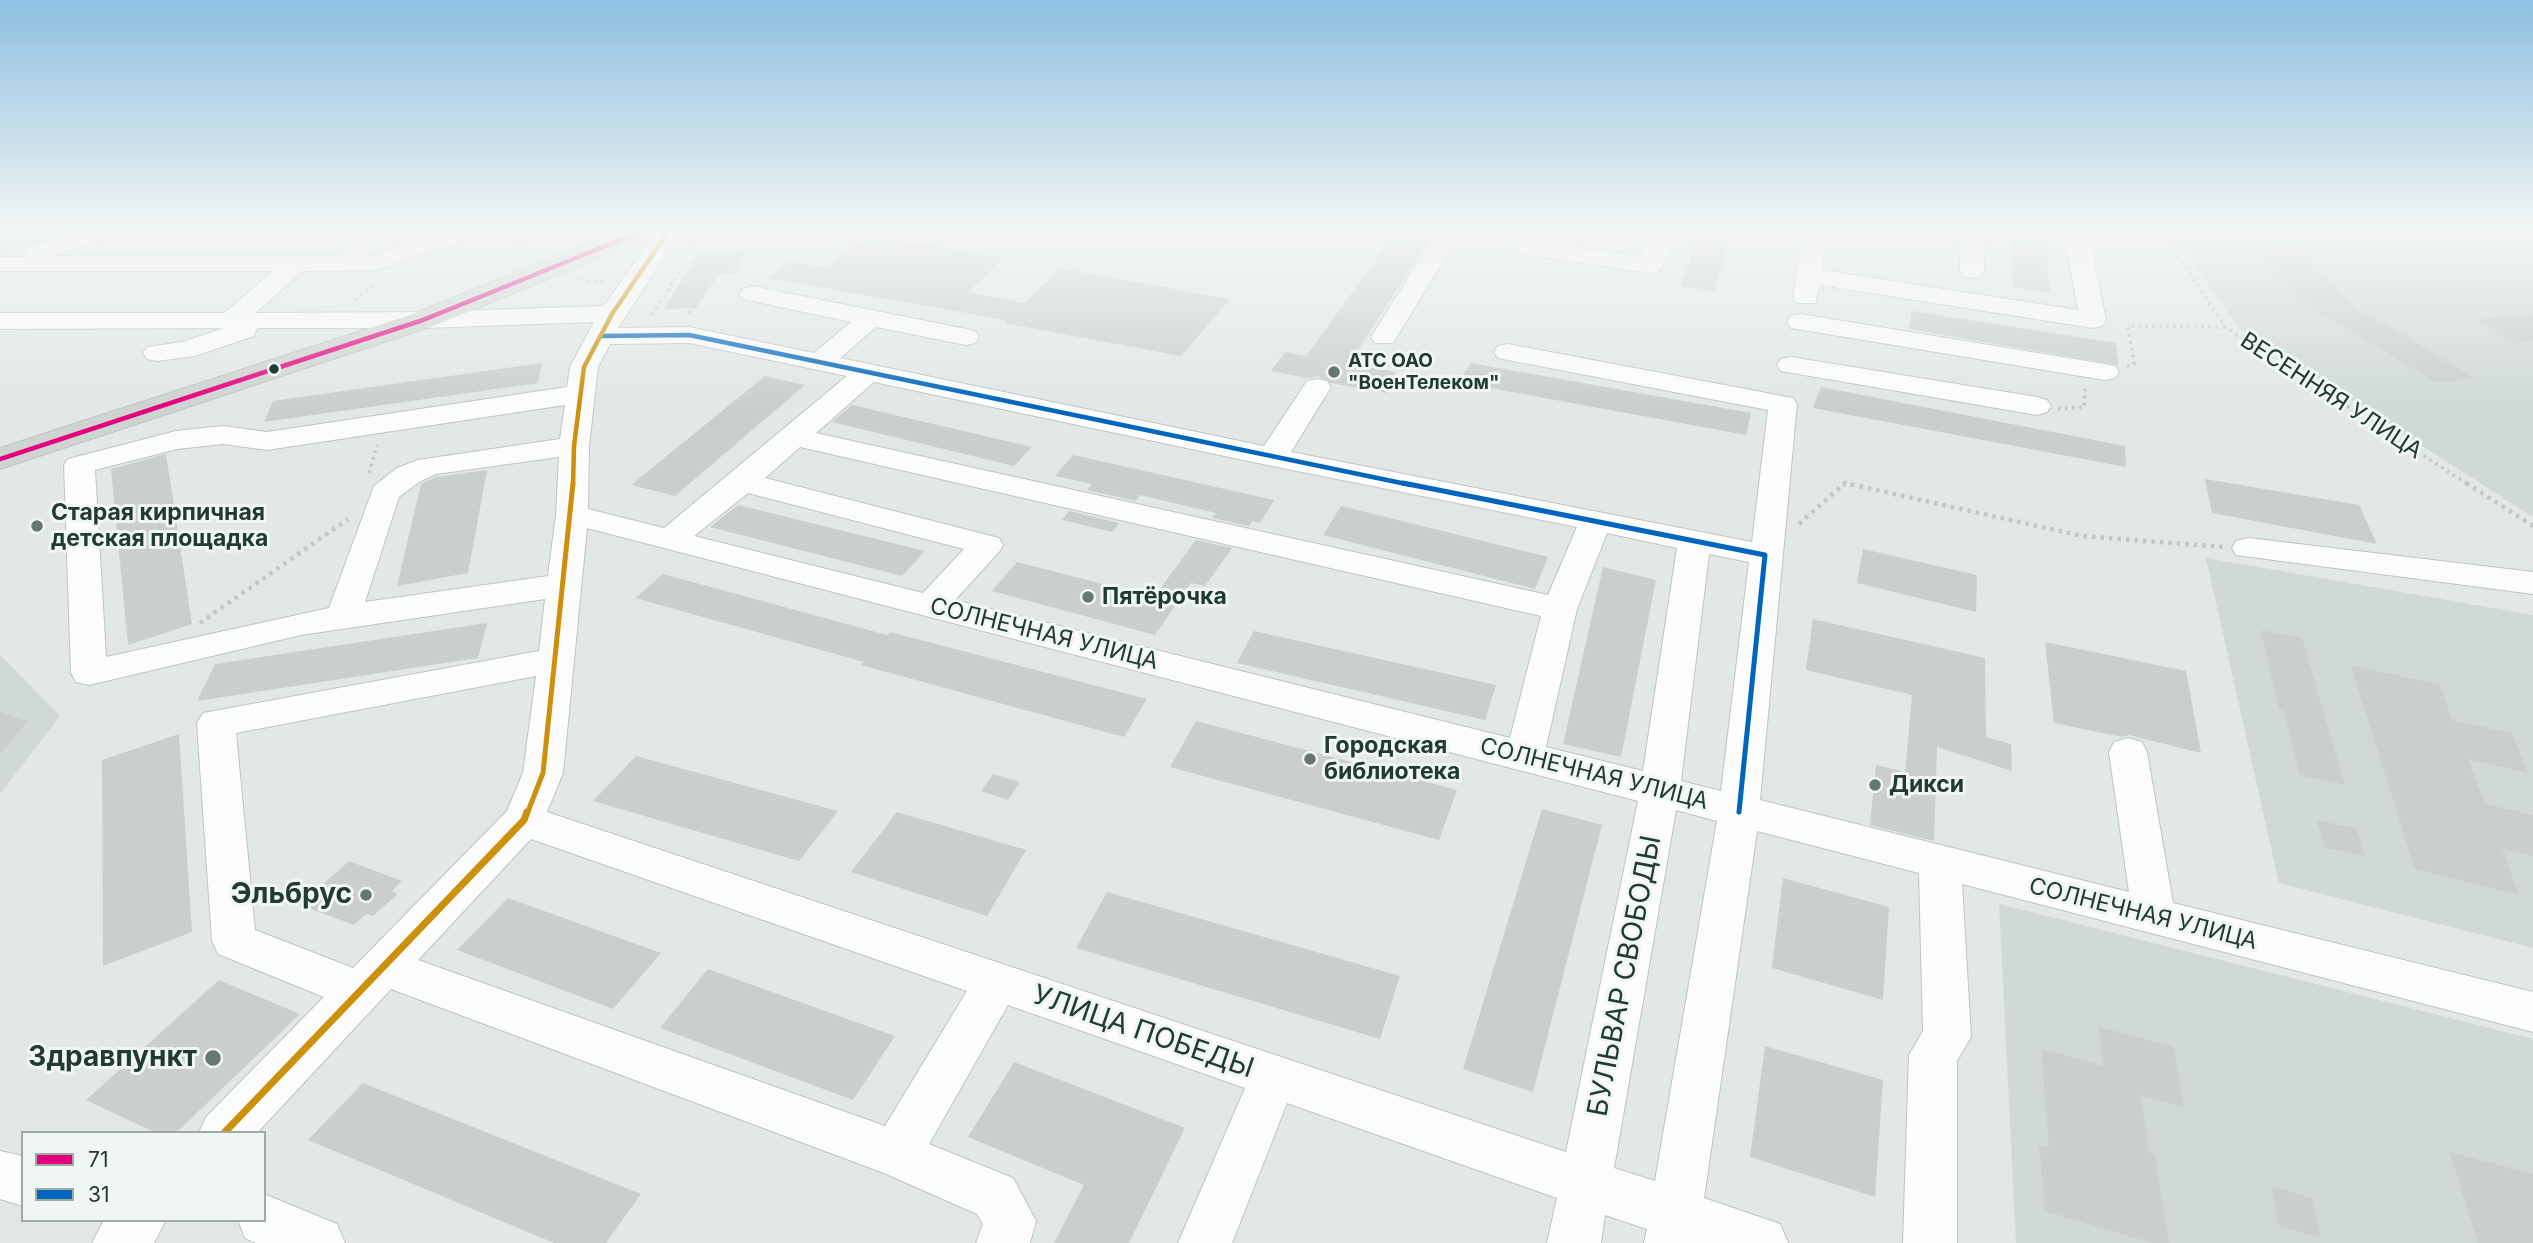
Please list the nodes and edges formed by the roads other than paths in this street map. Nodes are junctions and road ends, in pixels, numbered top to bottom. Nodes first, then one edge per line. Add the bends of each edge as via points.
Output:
1 (266, 290) edge
2 (516, 290) edge
3 (633, 290) edge
4 (1413, 290) edge
5 (1807, 290) edge
6 (1905, 290) edge
7 (2087, 290) edge
8 (752, 294) dead end
9 (871, 318) junction
10 (231, 320) junction
11 (274, 320) junction
12 (423, 320) junction
13 (0, 321) edge
14 (144, 321) junction
15 (1800, 322) junction
16 (606, 325) junction
17 (966, 337) dead end
18 (1384, 337) dead end
19 (1508, 352) dead end
20 (817, 364) junction
21 (1791, 365) junction
22 (2105, 372) dead end
23 (867, 374) junction
24 (1317, 387) dead end
25 (580, 394) junction
26 (1783, 404) junction
27 (2037, 405) dead end
28 (794, 437) junction
29 (573, 446) junction
30 (1272, 457) junction
31 (0, 459) edge
32 (742, 482) junction
33 (572, 515) junction
34 (1595, 522) junction
35 (669, 540) junction
36 (1693, 542) junction
37 (2248, 548) road end
38 (1765, 555) junction
39 (2533, 583) edge
40 (564, 585) junction
41 (930, 606) junction
42 (1560, 609) junction
43 (343, 617) junction
44 (556, 660) junction
45 (2128, 752) dead end
46 (1525, 756) junction
47 (1660, 790) junction
48 (1739, 811) junction
49 (524, 820) junction
50 (1940, 861) junction
51 (2154, 917) junction
52 (371, 979) junction
53 (997, 982) junction
54 (2533, 1012) edge
55 (1274, 1076) junction
56 (226, 1131) edge
57 (896, 1154) junction
58 (0, 1175) edge
59 (21, 1180) edge
60 (1586, 1184) junction
61 (266, 1221) edge
62 (139, 1222) edge
63 (1674, 1228) edge
64 (119, 1243) edge
65 (318, 1243) edge
66 (1003, 1243) edge
67 (1205, 1243) edge
68 (1574, 1243) edge
69 (1761, 1243) edge
70 (1930, 1243) edge

1 - 10 street
2 - 12 main road
3 - 16 street
4 - 18 street
5 - 15 street
6 - 7 street via 2093,320
8 - 9 street
9 - 17 street
9 - 20 street
10 - 11 street
10 - 14 street
11 - 12 street
11 - 14 street via 185,349 147,353 131,349
12 - 16 street
12 - 31 main road
13 - 14 street
15 - 21 street
15 - 22 street
16 - 20 street via 646,324
16 - 25 street via 584,367
19 - 26 street
20 - 23 street
21 - 26 street
21 - 27 street
23 - 28 street
23 - 30 street
24 - 30 street
25 - 29 street
25 - 43 street via 267,441 223,435 176,440 79,465 89,674
26 - 38 street
28 - 32 street
28 - 42 street
29 - 33 street
29 - 43 street via 429,467 408,475 385,493
30 - 34 street
32 - 35 street
32 - 41 street via 987,545
33 - 35 street, СОЛНЕЧНАЯ УЛИЦА
33 - 40 street
34 - 36 street
34 - 42 street
35 - 41 street, СОЛНЕЧНАЯ УЛИЦА
36 - 38 street
36 - 47 street, БУЛЬВАР СВОБОДЫ
37 - 39 street
38 - 48 street
40 - 43 street
40 - 44 street
41 - 46 street, СОЛНЕЧНАЯ УЛИЦА
42 - 46 street
44 - 49 street via 543,773
44 - 52 street via 216,723 234,941
45 - 51 street
46 - 47 street, СОЛНЕЧНАЯ УЛИЦА
47 - 48 street, СОЛНЕЧНАЯ УЛИЦА
47 - 60 street, БУЛЬВАР СВОБОДЫ
48 - 50 street, СОЛНЕЧНАЯ УЛИЦА
48 - 63 street
49 - 52 street
49 - 53 street, УЛИЦА ПОБЕДЫ
50 - 51 street, СОЛНЕЧНАЯ УЛИЦА
50 - 70 street via 1947,1037 1933,1055
51 - 54 street, СОЛНЕЧНАЯ УЛИЦА
52 - 56 street
52 - 57 street
53 - 55 street, УЛИЦА ПОБЕДЫ
53 - 57 street
55 - 60 street, УЛИЦА ПОБЕДЫ
55 - 67 street
57 - 66 street via 995,1196 1010,1221
58 - 59 street
60 - 63 street, УЛИЦА ПОБЕДЫ
60 - 68 street, БУЛЬВАР СВОБОДЫ
61 - 65 street
62 - 64 street
63 - 69 street, УЛИЦА ПОБЕДЫ

